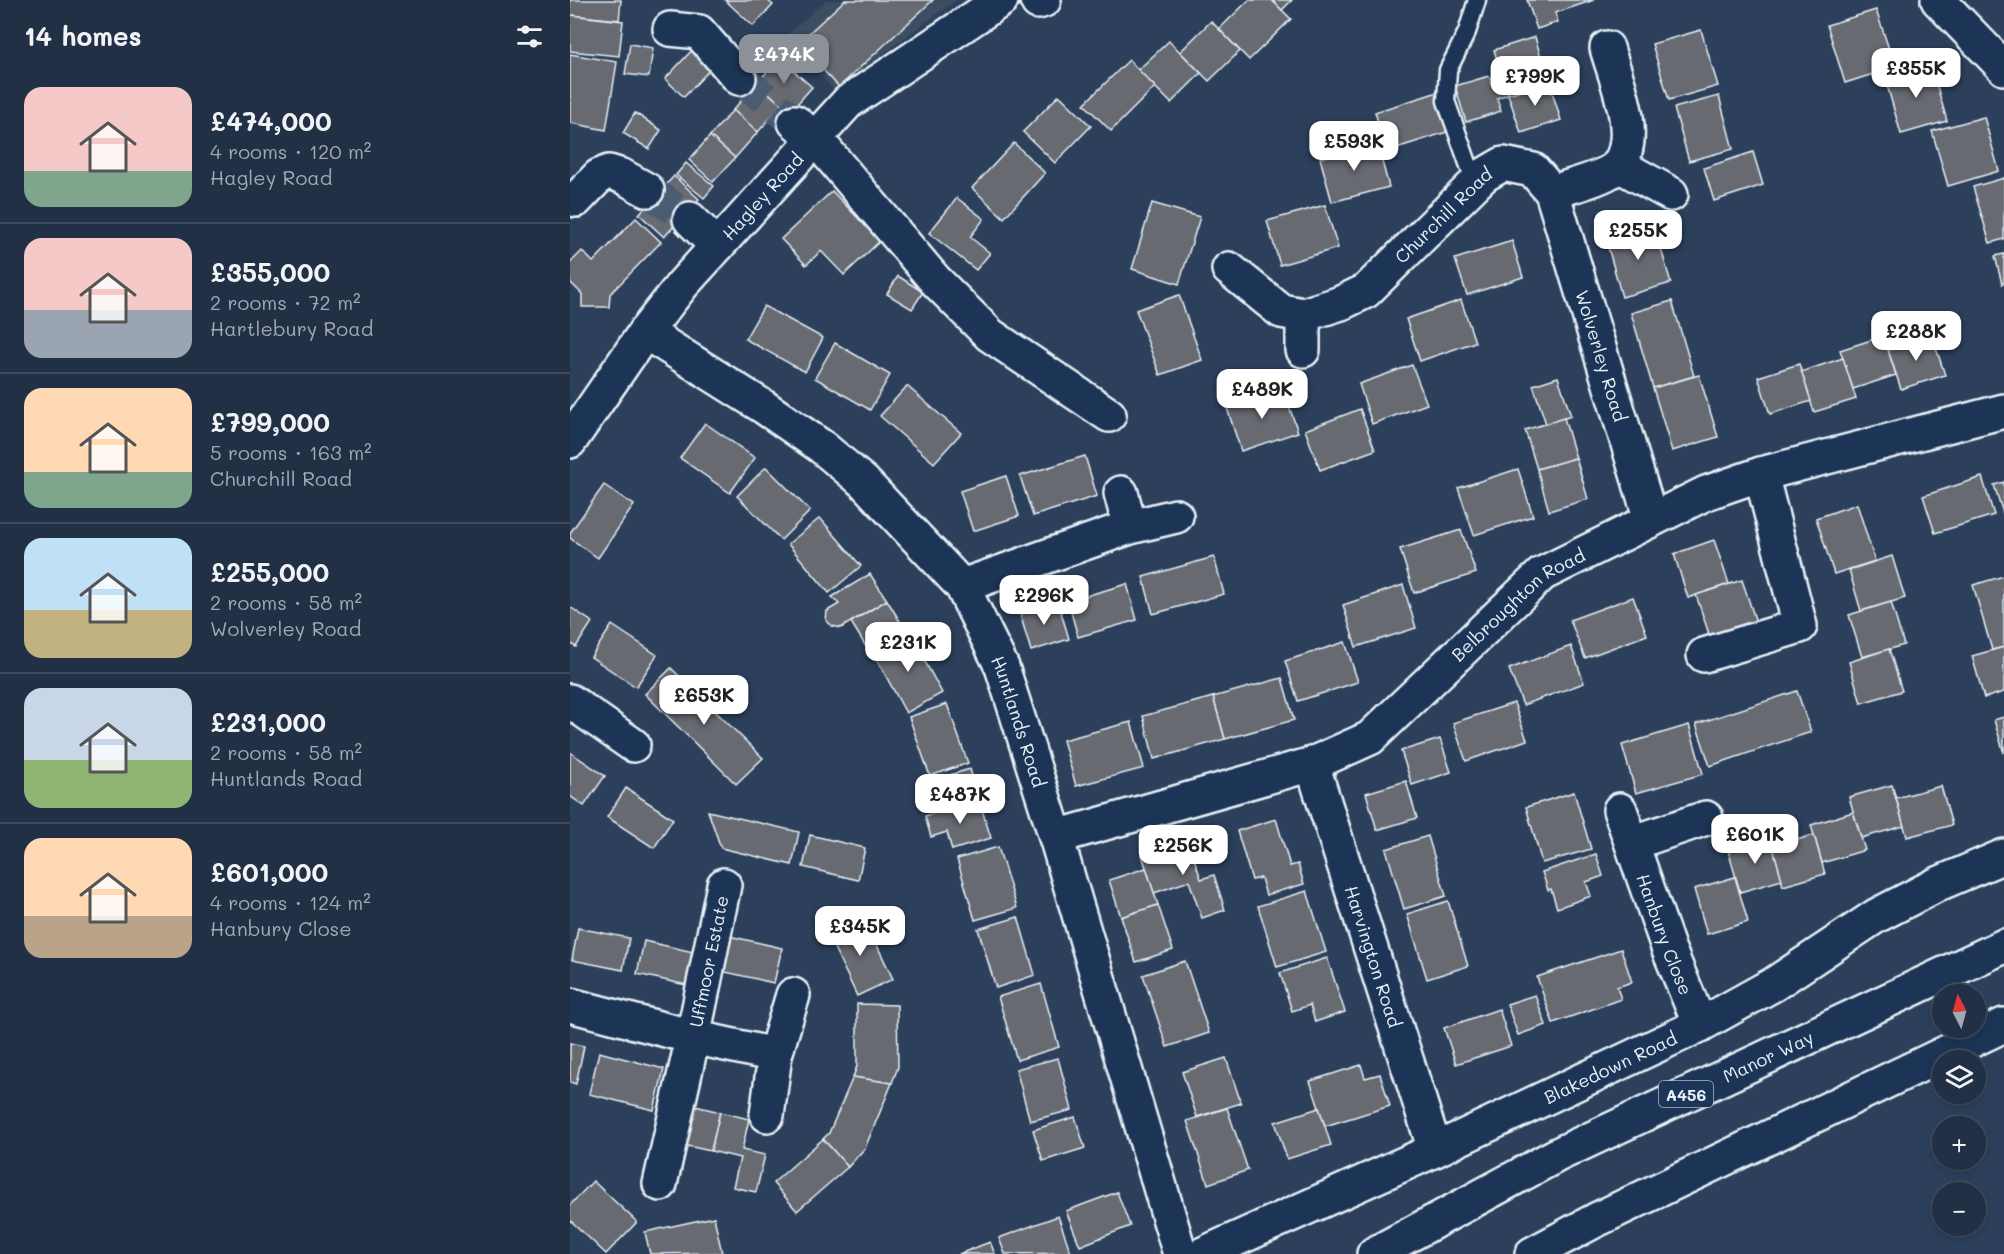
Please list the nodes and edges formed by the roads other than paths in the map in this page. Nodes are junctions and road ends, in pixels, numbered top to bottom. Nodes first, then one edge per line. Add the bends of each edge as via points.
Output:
1 (1001, 0) edge
2 (1037, 0) edge
3 (1044, 0) edge
4 (1477, 0) edge
5 (1938, 0) edge
6 (670, 29) dead end
7 (1607, 48) dead end
8 (2004, 68) edge
9 (739, 78) tunnel mouth
10 (805, 130) junction
11 (1619, 165) junction
12 (1475, 183) junction
13 (647, 190) tunnel mouth
14 (1552, 192) junction
15 (1671, 194) dead end
16 (576, 200) dead end
17 (690, 219) tunnel mouth
18 (717, 246) junction
19 (1229, 269) dead end
20 (1303, 315) junction
21 (645, 332) junction
22 (1303, 350) dead end
23 (2004, 411) edge
24 (1108, 415) dead end
25 (570, 441) edge
26 (1761, 474) junction
27 (1121, 492) dead end
28 (1176, 516) dead end
29 (1651, 520) junction
30 (1130, 527) junction
31 (962, 586) junction
32 (1704, 655) dead end
33 (570, 702) edge
34 (633, 745) dead end
35 (1312, 764) junction
36 (1620, 810) dead end
37 (1706, 818) dead end
38 (1056, 837) junction
39 (1632, 843) junction
40 (2004, 856) edge
41 (723, 885) dead end
42 (2004, 946) edge
43 (793, 995) dead end
44 (570, 1005) edge
45 (1700, 1025) junction
46 (2004, 1025) edge
47 (693, 1037) junction
48 (775, 1055) junction
49 (767, 1115) dead end
50 (1435, 1150) junction
51 (660, 1184) dead end
52 (1180, 1254) edge
53 (1203, 1254) edge
54 (1374, 1254) edge
55 (1532, 1254) edge

1 - 10 main road, Hagley Road
2 - 3 main road
4 - 12 lane via 1467,32 1448,69 1446,101
5 - 8 main road
6 - 9 main road via 699,32
7 - 11 main road via 1628,123 1626,147
10 - 18 main road, Hagley Road
10 - 24 main road via 934,279 990,335
11 - 14 main road via 1594,179
11 - 15 main road
12 - 14 main road, Churchill Road via 1503,164 1510,164 1533,170
12 - 20 main road, Churchill Road via 1366,291
13 - 16 main road via 609,172 599,176
14 - 29 main road, Wolverley Road
17 - 18 main road
18 - 21 main road, Hagley Road
19 - 20 main road via 1281,310
20 - 22 main road
21 - 25 main road, Hagley Road
21 - 31 main road, Huntlands Road via 764,406 830,454 864,482
23 - 26 main road, Belbroughton Road
26 - 29 main road, Belbroughton Road via 1706,493
26 - 32 main road via 1800,627
27 - 30 main road
28 - 30 main road
29 - 35 main road, Belbroughton Road via 1542,574 1370,738
30 - 31 main road
31 - 38 main road, Huntlands Road via 1002,667
33 - 34 main road
35 - 38 main road, Belbroughton Road
35 - 50 main road, Harvington Road
36 - 39 main road, Hanbury Close
37 - 39 main road
38 - 52 main road, Huntlands Road
39 - 45 main road, Hanbury Close
40 - 45 main road, Blakedown Road via 1876,916 1774,984
41 - 47 main road, Uffmoor Estate
42 - 54 main road, Manor Way / A456 via 1559,1155
43 - 48 main road
44 - 47 main road, Uffmoor Estate
45 - 50 main road, Blakedown Road
46 - 55 main road
47 - 48 main road, Uffmoor Estate
47 - 51 main road, Uffmoor Estate
48 - 49 main road
50 - 53 main road, Blakedown Road

